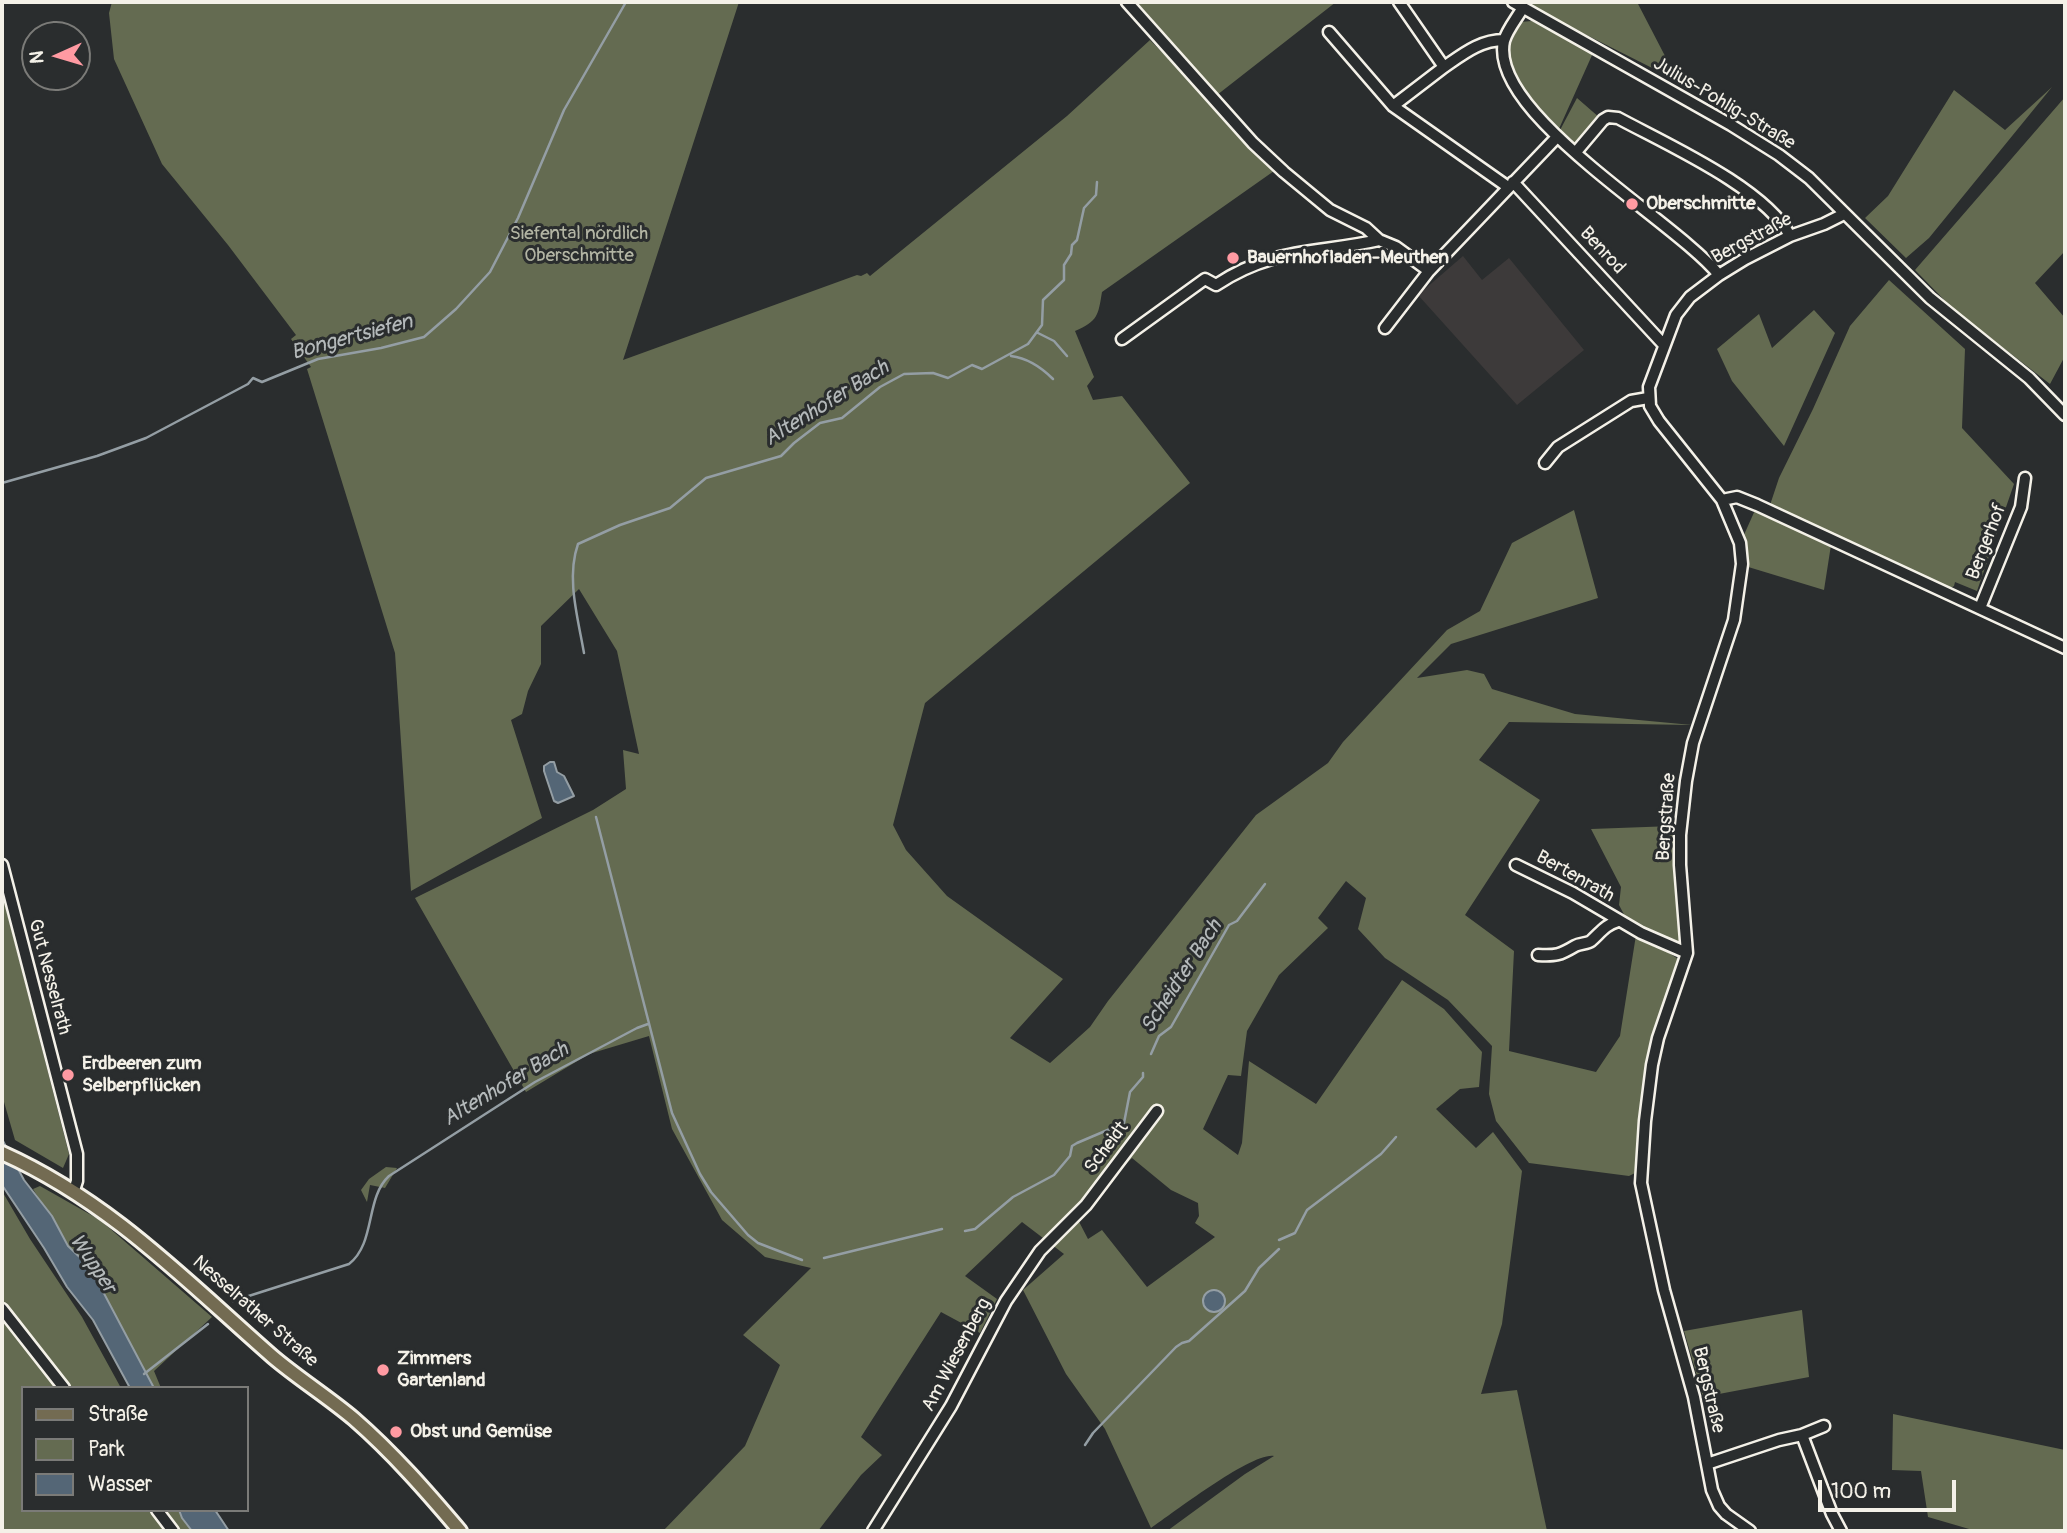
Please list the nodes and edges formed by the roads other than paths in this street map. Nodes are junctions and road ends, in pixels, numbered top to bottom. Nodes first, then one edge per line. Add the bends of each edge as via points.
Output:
1 (1127, 2) edge
2 (1399, 2) edge
3 (1513, 2) edge
4 (1522, 9) junction
5 (1329, 32) dead end
6 (1504, 40) junction
7 (1444, 68) junction
8 (1393, 106) junction
9 (1557, 137) junction
10 (1576, 152) junction
11 (1510, 184) junction
12 (1844, 214) junction
13 (1790, 236) junction
14 (1379, 240) junction
15 (1429, 271) junction
16 (1719, 275) junction
17 (1385, 328) dead end
18 (1122, 339) dead end
19 (1664, 345) junction
20 (1648, 398) junction
21 (2065, 415) edge
22 (1545, 463) dead end
23 (2025, 478) dead end
24 (1722, 500) junction
25 (1980, 607) junction
26 (2065, 648) edge
27 (2, 865) edge
28 (1516, 865) dead end
29 (1618, 920) junction
30 (1687, 953) junction
31 (1538, 955) dead end
32 (1157, 1111) dead end
33 (2, 1153) edge
34 (76, 1185) junction
35 (1086, 1205) joint
36 (2, 1309) edge
37 (62, 1386) edge
38 (1824, 1426) dead end
39 (1802, 1436) junction
40 (1707, 1464) junction
41 (159, 1512) edge
42 (173, 1531) edge
43 (460, 1531) edge
44 (873, 1531) edge
45 (1750, 1531) edge
46 (1841, 1531) edge

1 - 14 street via 1253,143 1330,210
2 - 7 street
3 - 4 street, Julius-Pohlig-Straße
4 - 6 street
4 - 12 street, Julius-Pohlig-Straße via 1779,155
5 - 8 street
6 - 7 street via 1471,48
6 - 9 street via 1509,75 1519,94
7 - 8 street
8 - 11 street
9 - 10 street
9 - 11 street
10 - 13 street via 1603,120 1618,118 1721,174 1778,219
10 - 16 street
11 - 15 street
11 - 19 street, Benrod
12 - 13 street, Bergstraße
12 - 21 street, Julius-Pohlig-Straße via 1930,298 2029,378
13 - 16 street, Bergstraße
14 - 15 street
14 - 18 street via 1276,256 1216,285 1205,279
15 - 17 street
16 - 19 street, Bergstraße via 1682,306
19 - 20 street, Bergstraße
20 - 22 street via 1631,401 1558,447
20 - 24 street, Bergstraße via 1659,421
23 - 25 street, Bergerhof via 2021,507
24 - 25 street via 1737,497 1757,505
24 - 30 street, Bergstraße via 1740,542 1742,564 1734,620 1693,743 1682,807 1680,865
25 - 26 street, Bergerhof
27 - 34 street, Gut Nesselrath via 77,1154
28 - 29 street, Bertenrath
29 - 30 street, Bertenrath
29 - 31 street, Bertenrath via 1605,925 1590,943 1556,956
30 - 40 street, Bergstraße via 1652,1065 1641,1183
32 - 35 street, Scheidt
33 - 34 main road, Nesselrather Straße
34 - 43 main road, Nesselrather Straße via 277,1360 355,1420 397,1459
35 - 44 street, Am Wiesenberg via 1040,1251 1006,1301 951,1406
36 - 37 street
38 - 39 street
39 - 40 street
39 - 46 street
40 - 45 street, Bergstraße via 1719,1506
41 - 42 street

